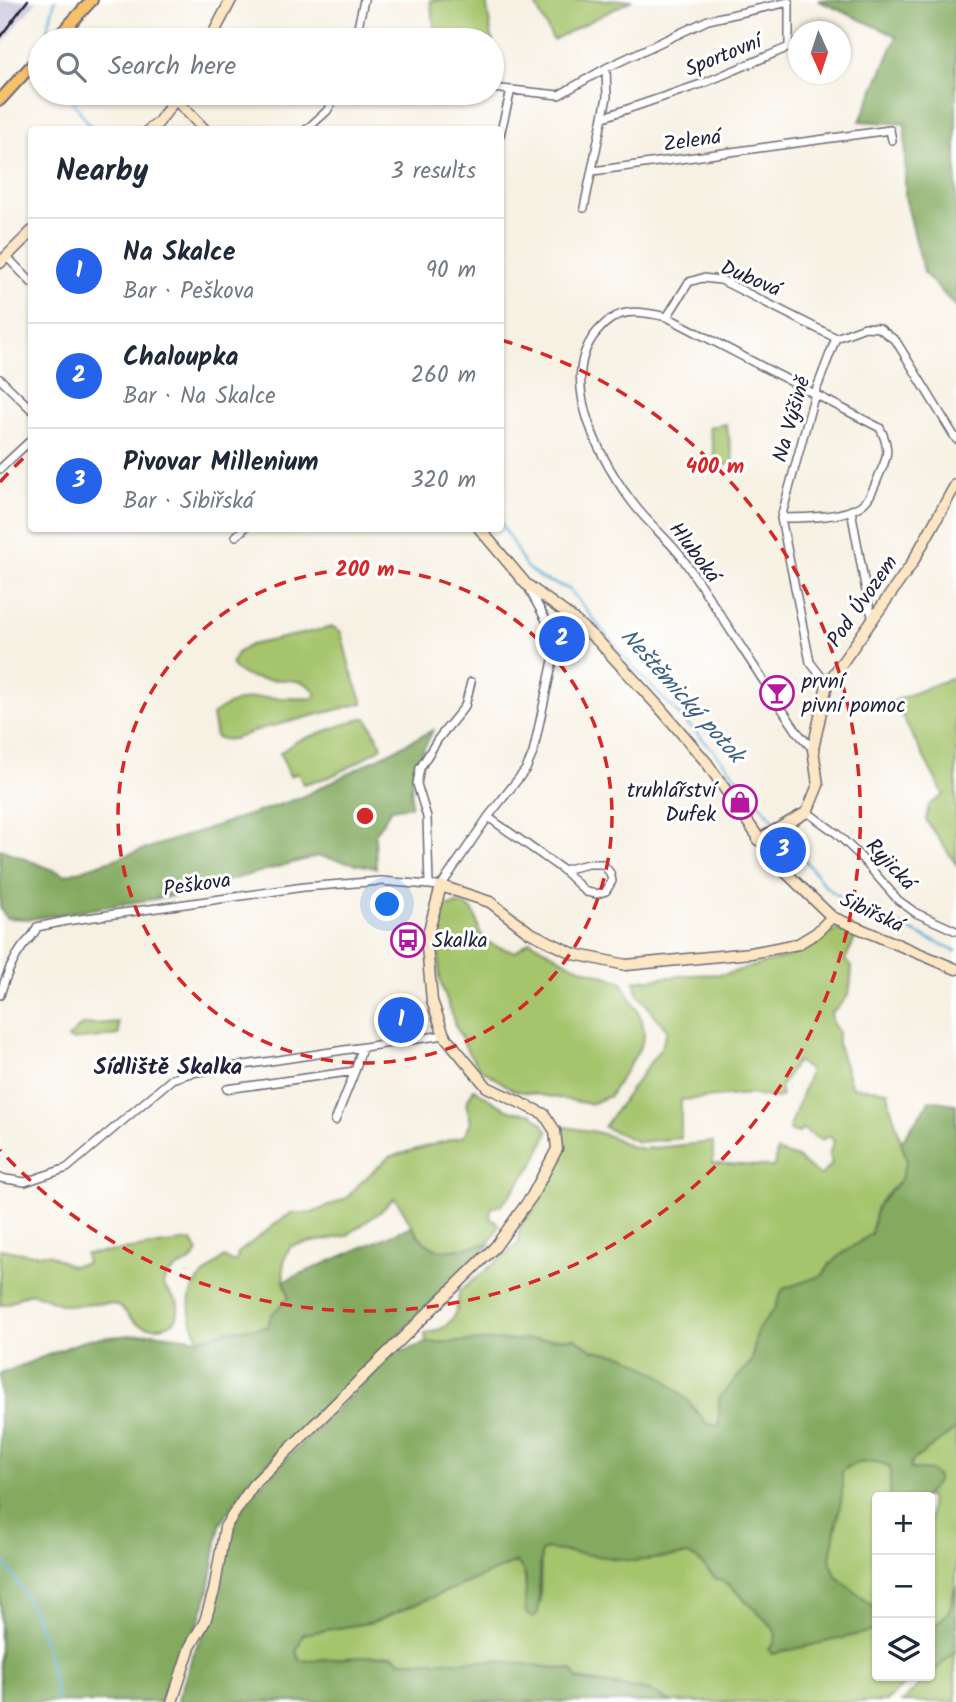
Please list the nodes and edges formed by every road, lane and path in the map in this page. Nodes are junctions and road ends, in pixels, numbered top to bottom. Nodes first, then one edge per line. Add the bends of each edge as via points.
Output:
1 (92, 0) edge
2 (232, 0) edge
3 (364, 0) edge
4 (66, 28) edge
5 (217, 28) edge
6 (358, 28) edge
7 (606, 68) junction
8 (28, 69) edge
9 (504, 89) edge
10 (511, 90) junction
11 (0, 100) edge
12 (172, 105) edge
13 (185, 105) edge
14 (331, 105) edge
15 (604, 117) junction
16 (154, 126) edge
17 (202, 126) edge
18 (310, 126) edge
19 (502, 126) edge
20 (892, 140) dead end
21 (593, 171) junction
22 (584, 208) dead end
23 (28, 235) edge
24 (3, 260) edge
25 (28, 280) edge
26 (667, 317) junction
27 (836, 338) junction
28 (0, 379) edge
29 (815, 393) junction
30 (28, 406) edge
31 (956, 439) edge
32 (28, 443) edge
33 (0, 469) edge
34 (956, 484) edge
35 (852, 510) junction
36 (781, 518) junction
37 (240, 532) edge
38 (482, 532) edge
39 (236, 536) dead end
40 (526, 584) junction
41 (873, 619) junction
42 (471, 682) dead end
43 (827, 684) junction
44 (813, 749) junction
45 (807, 812) junction
46 (488, 817) junction
47 (758, 840) junction
48 (563, 870) junction
49 (429, 885) junction
50 (442, 886) junction
51 (832, 917) junction
52 (956, 931) edge
53 (956, 969) edge
54 (0, 995) edge
55 (444, 1035) junction
56 (362, 1048) junction
57 (355, 1071) junction
58 (227, 1088) dead end
59 (335, 1121) dead end
60 (0, 1178) edge
61 (172, 1702) edge

1 - 4 main road
2 - 5 street
3 - 6 street
7 - 10 street, Sportovní via 559,95
7 - 15 street
7 - 15 street, Sportovní via 708,20 789,2 789,47 704,83
8 - 11 main road
9 - 10 street, Sportovní
10 - 19 street
12 - 16 street
13 - 17 street
14 - 18 street
15 - 21 street
20 - 21 street, Zelená via 890,130
21 - 22 street
23 - 24 street
24 - 25 street
26 - 27 street, Dubová via 689,282 721,280
26 - 29 street
26 - 44 street, Hluboká via 636,310 607,318 587,344 580,369 583,406 602,456 635,507 681,555 797,733
27 - 29 street, Na Výšině
27 - 31 street via 865,327 879,328 896,341
28 - 30 street
29 - 35 street via 880,428 888,445 887,459 866,502
29 - 36 street, Na Výšině
32 - 33 street
34 - 41 street, Pod Úvozem via 911,565
35 - 36 street
35 - 41 street
36 - 43 street, Na Výšině via 810,662
37 - 39 street
38 - 40 street, Sibiřská
40 - 46 street via 554,635 555,651 533,753
40 - 47 street, Sibiřská via 599,642 660,708 707,763
41 - 43 street, Pod Úvozem
42 - 49 street via 465,706 420,768 417,784 427,817
43 - 44 street, Pod Úvozem
44 - 45 street, Pod Úvozem via 818,785
45 - 47 street
45 - 52 street, Ryjická via 858,854 898,900
46 - 48 street
46 - 50 street
47 - 51 street, Sibiřská
48 - 48 street via 586,892 606,891 612,881 603,864
49 - 50 street, Peškova
49 - 54 street, Peškova via 381,881 304,887 37,928 5,976
50 - 51 street via 490,902 529,932 574,954 626,965 797,944
50 - 55 street via 427,947 432,1001
51 - 53 street, Sibiřská
55 - 56 street
55 - 61 street via 487,1087 544,1114 555,1130 556,1149 532,1196 495,1247 253,1485 225,1527 205,1621 190,1647
56 - 57 street
56 - 60 street via 172,1079 66,1168 25,1182
57 - 58 street
57 - 59 street

